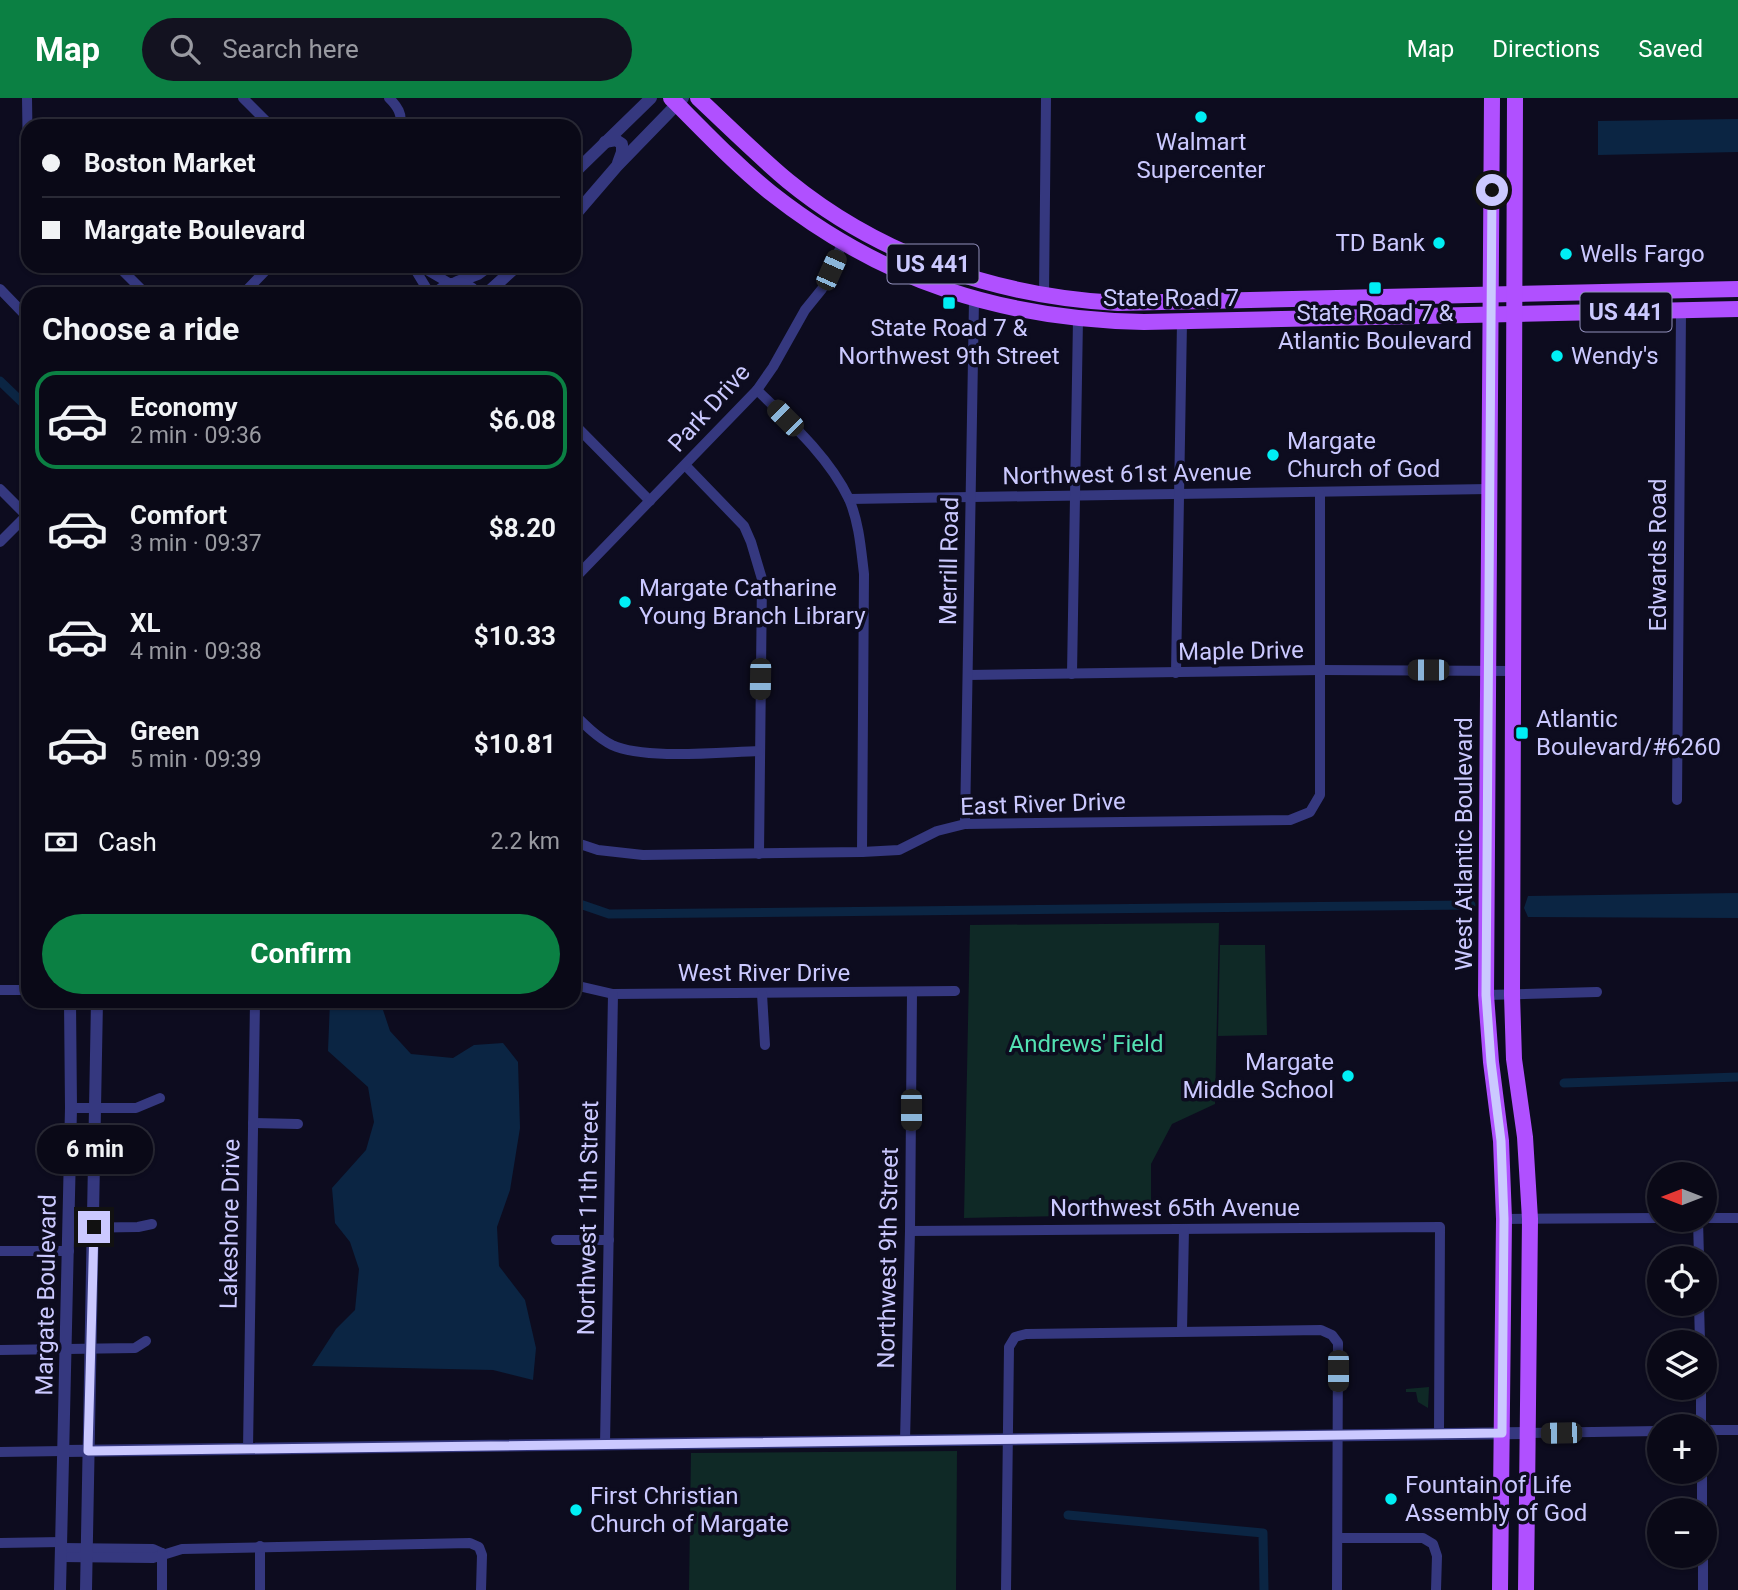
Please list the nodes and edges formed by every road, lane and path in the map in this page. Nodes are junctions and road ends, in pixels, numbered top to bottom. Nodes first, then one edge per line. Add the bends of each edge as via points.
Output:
1 (27, 98) edge
2 (243, 98) edge
3 (389, 98) edge
4 (651, 98) edge
5 (698, 98) edge
6 (1046, 98) edge
7 (1492, 98) edge
8 (1515, 98) edge
9 (677, 100) edge
10 (27, 119) edge
11 (264, 119) edge
12 (402, 119) edge
13 (605, 142) junction
14 (581, 166) edge
15 (617, 166) junction
16 (581, 208) edge
17 (844, 242) junction
18 (895, 249) junction
19 (125, 273) edge
20 (262, 273) edge
21 (434, 273) edge
22 (479, 273) edge
23 (509, 273) edge
24 (453, 283) junction
25 (139, 287) edge
26 (250, 287) edge
27 (447, 287) edge
28 (469, 287) edge
29 (494, 287) edge
30 (0, 289) edge
31 (1738, 289) edge
32 (1515, 294) junction
33 (1044, 295) junction
34 (1491, 295) junction
35 (974, 300) junction
36 (1218, 301) junction
37 (1186, 302) junction
38 (1005, 308) junction
39 (1738, 309) edge
40 (21, 310) edge
41 (1681, 311) junction
42 (1490, 314) junction
43 (1515, 314) junction
44 (1078, 320) junction
45 (1144, 322) junction
46 (1182, 322) junction
47 (757, 390) junction
48 (581, 431) edge
49 (686, 466) junction
50 (0, 489) edge
51 (1489, 489) junction
52 (1320, 493) junction
53 (1180, 495) junction
54 (1075, 496) junction
55 (971, 498) junction
56 (849, 499) junction
57 (650, 501) junction
58 (21, 510) edge
59 (21, 522) edge
60 (0, 542) edge
61 (581, 572) edge
62 (1321, 670) junction
63 (1487, 670) junction
64 (1514, 671) junction
65 (1176, 673) junction
66 (1072, 674) junction
67 (968, 675) junction
68 (581, 720) edge
69 (759, 751) junction
70 (1677, 800) dead end
71 (965, 824) junction
72 (581, 844) edge
73 (862, 852) junction
74 (759, 854) junction
75 (581, 987) edge
76 (0, 990) edge
77 (21, 990) edge
78 (955, 991) dead end
79 (912, 992) junction
80 (1597, 992) dead end
81 (613, 994) junction
82 (762, 994) junction
83 (1486, 995) junction
84 (1512, 995) junction
85 (70, 1008) edge
86 (97, 1008) edge
87 (255, 1008) edge
88 (765, 1045) dead end
89 (160, 1098) dead end
90 (71, 1108) junction
91 (96, 1108) junction
92 (253, 1122) junction
93 (298, 1124) dead end
94 (1717, 1218) edge
95 (1738, 1218) edge
96 (1504, 1219) junction
97 (1530, 1219) junction
98 (1647, 1219) edge
99 (152, 1224) dead end
100 (94, 1227) junction
101 (69, 1228) junction
102 (1184, 1229) junction
103 (910, 1231) junction
104 (556, 1240) dead end
105 (609, 1240) junction
106 (0, 1251) edge
107 (69, 1251) junction
108 (1182, 1331) junction
109 (146, 1341) dead end
110 (66, 1348) junction
111 (90, 1348) junction
112 (0, 1350) edge
113 (1717, 1429) edge
114 (1738, 1430) edge
115 (1647, 1431) edge
116 (1439, 1433) junction
117 (1502, 1433) junction
118 (1527, 1433) junction
119 (1338, 1435) junction
120 (1008, 1439) junction
121 (905, 1441) junction
122 (605, 1444) junction
123 (247, 1449) junction
124 (64, 1451) junction
125 (88, 1451) junction
126 (0, 1452) edge
127 (1338, 1538) junction
128 (0, 1543) edge
129 (260, 1546) junction
130 (61, 1549) junction
131 (88, 1553) junction
132 (162, 1553) junction
133 (1703, 1568) edge
134 (60, 1590) edge
135 (86, 1590) edge
136 (162, 1590) edge
137 (260, 1590) edge
138 (481, 1590) edge
139 (1006, 1590) edge
140 (1337, 1590) edge
141 (1436, 1590) edge
142 (1500, 1590) edge
143 (1526, 1590) edge
144 (1703, 1590) edge

1 - 10 street
2 - 11 street
3 - 12 street
4 - 13 street
5 - 18 main road, State Road 7 / US 441 via 790,182
6 - 33 street
7 - 34 main road, West Atlantic Boulevard
8 - 32 main road, West Atlantic Boulevard
9 - 15 street
9 - 17 main road, State Road 7 / US 441 via 770,192
13 - 14 street
13 - 15 street via 616,139 622,144
15 - 16 street
17 - 18 main road via 859,239 886,252
17 - 35 main road, State Road 7 / US 441 via 908,275
17 - 47 street, Park Drive via 822,289
18 - 33 main road, State Road 7 / US 441 via 976,279
19 - 25 street
20 - 26 street
21 - 24 street
22 - 24 street
23 - 29 street
24 - 27 street
24 - 28 street
30 - 40 street
31 - 32 main road, State Road 7 / US 441
32 - 34 main road, State Road 7 / US 441
32 - 43 main road, West Atlantic Boulevard
33 - 37 main road, State Road 7 / US 441 via 1118,303
33 - 38 main road via 1031,304
34 - 36 main road, State Road 7 / US 441
34 - 42 main road, West Atlantic Boulevard
35 - 38 main road, State Road 7 / US 441
35 - 55 street, Merrill Road
36 - 37 main road, State Road 7 / US 441
36 - 46 main road
37 - 45 main road
38 - 44 main road, State Road 7 / US 441
39 - 41 main road, State Road 7 / US 441
41 - 43 main road, State Road 7 / US 441
41 - 70 street, Edwards Road
42 - 43 main road, State Road 7 / US 441
42 - 46 main road, State Road 7 / US 441
42 - 51 main road, West Atlantic Boulevard
43 - 64 main road, West Atlantic Boulevard
44 - 45 main road, State Road 7 / US 441
44 - 54 street
45 - 46 main road, State Road 7 / US 441
46 - 53 street
47 - 49 street, Park Drive
47 - 56 street via 804,437
48 - 57 street
49 - 57 street, Park Drive
49 - 69 street via 744,526 762,579
50 - 58 street
51 - 52 street, Northwest 61st Avenue
51 - 63 main road, West Atlantic Boulevard
52 - 53 street, Northwest 61st Avenue
52 - 62 street
53 - 54 street, Northwest 61st Avenue
53 - 65 street
54 - 55 street, Northwest 61st Avenue
54 - 66 street
55 - 56 street, Northwest 61st Avenue
55 - 67 street, Merrill Road
56 - 73 street via 864,574
57 - 61 street, Park Drive
59 - 60 street
62 - 63 street, Maple Drive
62 - 65 street, Maple Drive
62 - 71 street, East River Drive via 1320,795 1310,812 1290,820
63 - 64 street, Maple Drive
63 - 83 main road, West Atlantic Boulevard
64 - 84 main road, West Atlantic Boulevard
65 - 66 street, Maple Drive
66 - 67 street, Maple Drive
67 - 71 street, Merrill Road
68 - 69 street via 611,744 636,753
69 - 74 street
71 - 73 street, East River Drive via 937,831 899,850
72 - 74 street, East River Drive via 643,855
73 - 74 street, East River Drive
75 - 81 street, West River Drive
76 - 77 street
78 - 79 street, West River Drive
79 - 82 street, West River Drive
79 - 103 street, Northwest 9th Street
80 - 84 street
81 - 82 street, West River Drive
81 - 105 street, Northwest 11th Street
82 - 88 street
83 - 84 street
83 - 96 main road, West Atlantic Boulevard
84 - 97 main road, West Atlantic Boulevard
85 - 90 street, Margate Boulevard
86 - 91 street, Margate Boulevard
87 - 92 street, Lakeshore Drive
89 - 91 street via 136,1108
90 - 91 street
90 - 101 street, Margate Boulevard
91 - 100 street, Margate Boulevard
92 - 93 street
92 - 123 street, Lakeshore Drive
94 - 95 street
96 - 97 street
96 - 117 main road, West Atlantic Boulevard
97 - 98 street
97 - 118 main road, West Atlantic Boulevard
99 - 100 street
100 - 101 street
100 - 111 street, Margate Boulevard
101 - 107 street, Margate Boulevard
102 - 103 street, Northwest 65th Avenue
102 - 108 street
102 - 116 street, Northwest 65th Avenue via 1440,1227
103 - 121 street, Northwest 9th Street
104 - 105 street
105 - 122 street, Northwest 11th Street
106 - 107 street
107 - 110 street, Margate Boulevard
108 - 119 street via 1321,1330 1332,1335 1338,1343
108 - 120 street via 1015,1337 1009,1347
109 - 111 street via 135,1348
110 - 111 street
110 - 112 street
110 - 124 street, Margate Boulevard
111 - 125 street, Margate Boulevard
113 - 114 street
115 - 118 street
116 - 117 street
116 - 119 street
117 - 118 street
117 - 142 main road, West Atlantic Boulevard
118 - 143 main road, West Atlantic Boulevard
119 - 120 street
119 - 127 street
120 - 121 street
120 - 139 street
121 - 122 street
122 - 123 street
123 - 125 street
124 - 125 street
124 - 126 street
124 - 130 street, Margate Boulevard
125 - 131 street, Margate Boulevard
127 - 140 street
127 - 141 street via 1423,1538 1433,1544 1437,1556
128 - 130 street
129 - 132 street
129 - 137 street
129 - 138 street via 470,1543 479,1546 482,1555
130 - 131 street
130 - 134 street, Margate Boulevard
131 - 132 street via 153,1558
131 - 135 street, Margate Boulevard
132 - 136 street
133 - 144 street

